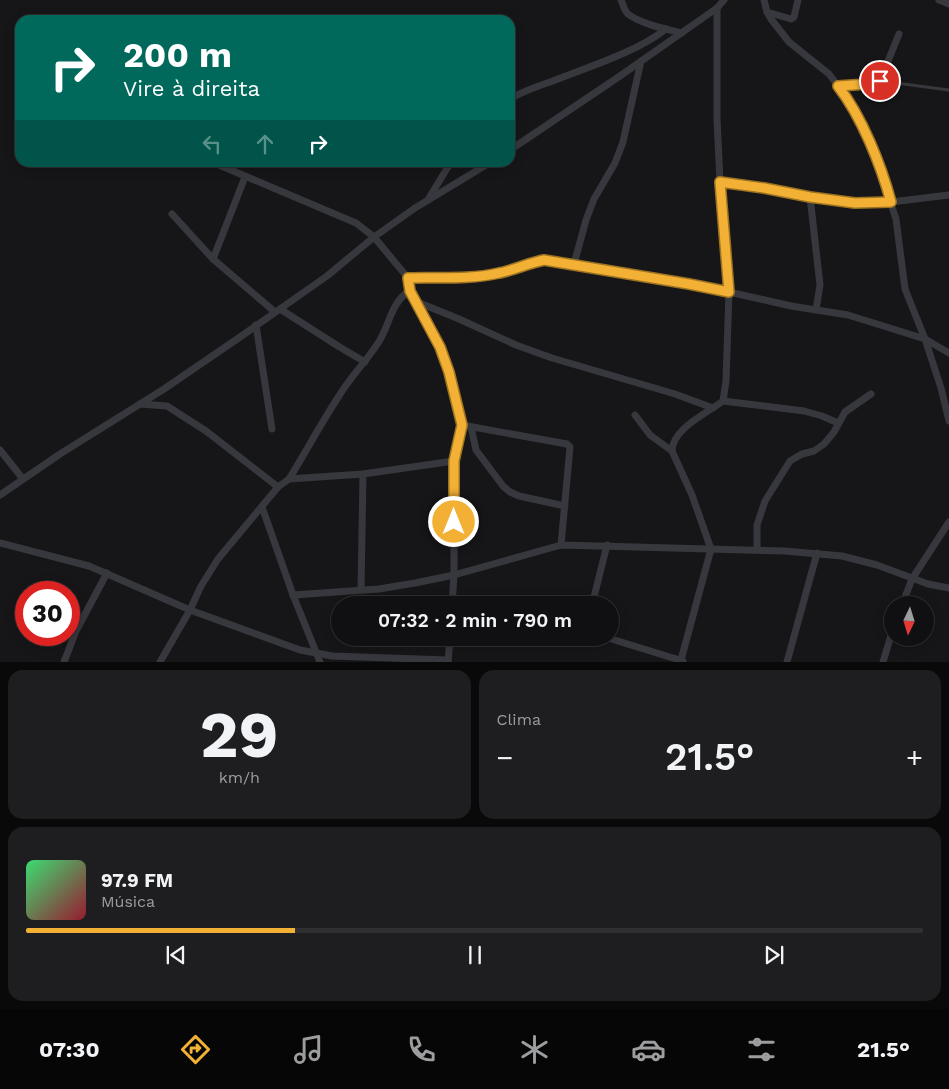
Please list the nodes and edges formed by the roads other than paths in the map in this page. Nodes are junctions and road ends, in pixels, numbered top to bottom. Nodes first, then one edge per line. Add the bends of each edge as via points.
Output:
1 (621, 0) edge
2 (764, 0) edge
3 (798, 0) edge
4 (939, 0) edge
5 (720, 3) edge
6 (949, 4) edge
7 (767, 12) junction
8 (666, 29) junction
9 (682, 33) junction
10 (899, 34) dead end
11 (641, 61) junction
12 (880, 81) junction
13 (838, 86) junction
14 (949, 90) edge
15 (515, 97) edge
16 (515, 147) edge
17 (223, 167) edge
18 (448, 167) edge
19 (483, 167) edge
20 (245, 177) junction
21 (720, 182) junction
22 (949, 195) edge
23 (810, 197) junction
24 (429, 200) junction
25 (891, 202) junction
26 (172, 214) dead end
27 (374, 237) junction
28 (213, 260) junction
29 (574, 264) junction
30 (408, 278) junction
31 (410, 291) junction
32 (729, 292) junction
33 (415, 301) junction
34 (816, 310) junction
35 (278, 311) junction
36 (256, 325) junction
37 (925, 339) junction
38 (949, 353) edge
39 (365, 362) junction
40 (164, 389) junction
41 (871, 394) dead end
42 (723, 401) junction
43 (140, 404) junction
44 (167, 406) junction
45 (713, 408) junction
46 (635, 415) dead end
47 (949, 421) edge
48 (838, 423) junction
49 (462, 425) junction
50 (471, 427) junction
51 (272, 429) dead end
52 (0, 450) edge
53 (672, 451) junction
54 (454, 461) junction
55 (363, 474) junction
56 (289, 479) junction
57 (23, 480) junction
58 (278, 487) junction
59 (0, 495) edge
60 (565, 506) junction
61 (262, 507) junction
62 (949, 522) edge
63 (0, 543) edge
64 (561, 545) junction
65 (608, 545) junction
66 (711, 549) junction
67 (757, 550) junction
68 (817, 553) junction
69 (107, 573) junction
70 (454, 575) junction
71 (912, 579) junction
72 (949, 588) edge
73 (361, 590) junction
74 (293, 595) junction
75 (453, 596) edge
76 (594, 596) edge
77 (905, 596) edge
78 (190, 610) junction
79 (619, 642) edge
80 (449, 646) edge
81 (888, 646) edge
82 (319, 658) edge
83 (660, 658) edge
84 (448, 661) edge
85 (682, 661) edge
86 (64, 662) edge
87 (160, 662) edge
88 (786, 662) edge
89 (883, 662) edge

1 - 8 street via 627,14
2 - 7 street
3 - 7 street via 791,19
4 - 6 street
5 - 9 street
5 - 21 street via 717,118
7 - 13 street via 789,42 829,74
8 - 9 street
8 - 15 street via 613,57
9 - 11 street
10 - 12 street
11 - 16 street
11 - 29 street via 623,142 594,199
12 - 13 street
12 - 14 lane
13 - 25 street via 848,99 874,153
17 - 20 street
18 - 24 street
19 - 24 street
20 - 27 street via 342,216
20 - 28 street
21 - 23 street
21 - 32 street
22 - 25 street
23 - 25 street via 855,203
23 - 34 street via 820,285
24 - 27 street
25 - 37 street via 905,289
26 - 28 street
27 - 30 street
27 - 35 street
28 - 35 street
29 - 30 street via 544,260 499,273 465,278
29 - 32 street
30 - 31 street
31 - 33 street
31 - 39 street via 394,307 380,340
32 - 34 street
32 - 42 street
33 - 45 street via 552,358
33 - 49 street via 440,347
34 - 37 street via 848,315
35 - 36 street
35 - 39 street
36 - 40 street
36 - 51 street
37 - 38 street
37 - 47 street
39 - 56 street via 338,396
40 - 43 street
40 - 44 street
41 - 48 street via 846,412
42 - 45 street
42 - 48 street via 804,411
43 - 44 street
43 - 57 street
44 - 58 street via 206,431
45 - 53 street via 677,435
46 - 53 street via 650,435
48 - 67 street via 824,444 790,461 778,478 757,525
49 - 50 street
49 - 54 street
50 - 60 street via 476,450 510,492
50 - 60 street via 567,444 570,452
52 - 57 street
53 - 66 street
54 - 55 street
54 - 70 street
55 - 56 street
55 - 73 street
56 - 58 street
57 - 59 street
58 - 61 street
60 - 64 street
61 - 74 street
61 - 78 street via 218,559
62 - 71 street
63 - 69 street
64 - 65 street
64 - 70 street
65 - 66 street
65 - 76 street
66 - 67 street
66 - 85 street
67 - 68 street
68 - 71 street via 877,565
68 - 88 street
69 - 78 street
69 - 86 street via 76,631
70 - 73 street
70 - 75 street
71 - 72 street
71 - 77 street
73 - 74 street
74 - 82 street
78 - 82 street
78 - 87 street
79 - 83 street
80 - 84 street
81 - 89 street
82 - 84 street
83 - 85 street

